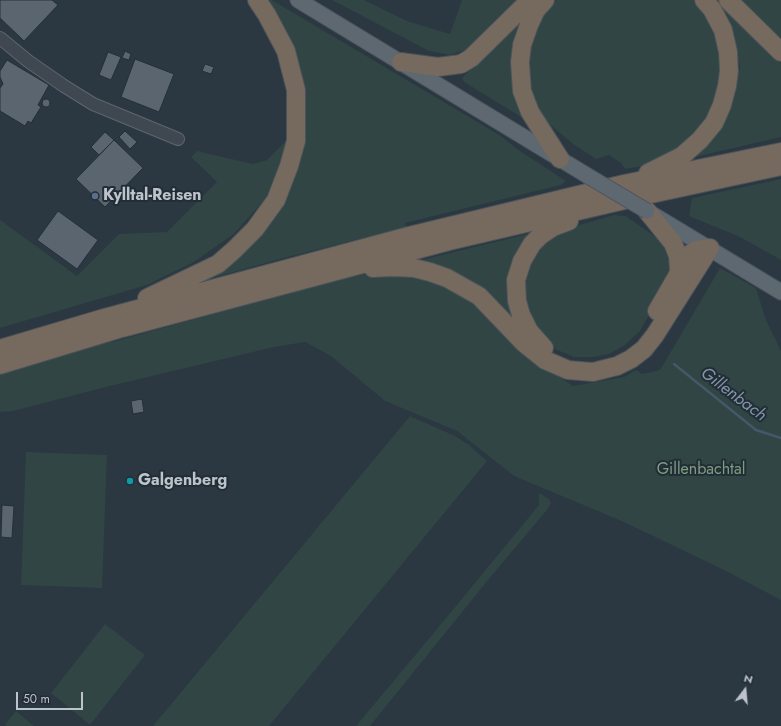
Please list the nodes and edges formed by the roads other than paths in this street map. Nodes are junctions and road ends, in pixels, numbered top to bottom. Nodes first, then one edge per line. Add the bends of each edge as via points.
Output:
1 (257, 0) edge
2 (298, 0) edge
3 (530, 0) edge
4 (545, 0) edge
5 (704, 0) edge
6 (728, 0) edge
7 (0, 38) edge
8 (781, 52) edge
9 (401, 62) junction
10 (178, 139) dead end
11 (781, 152) edge
12 (560, 159) junction
13 (781, 166) edge
14 (624, 184) junction
15 (647, 203) junction
16 (710, 248) junction
17 (333, 271) junction
18 (679, 271) junction
19 (781, 292) edge
20 (101, 319) junction
21 (0, 349) edge
22 (0, 365) edge

1 - 20 highway via 286,51 296,90 296,141 276,200 255,229 218,264
2 - 9 main road
3 - 9 highway via 471,58 461,64 438,66
4 - 12 highway via 528,25 522,45 522,91 530,112
5 - 14 highway via 723,30 728,52 729,71 722,105 714,123 682,156
6 - 8 highway
7 - 10 street via 28,61 93,104
9 - 12 main road
11 - 14 highway
12 - 15 main road, bridge via 588,176
13 - 15 highway
14 - 20 highway via 409,236
15 - 16 main road
15 - 17 highway via 449,241
15 - 18 highway via 673,244 678,256
15 - 18 highway via 559,224 536,240 524,255 516,280 517,301 525,325 533,338 551,352 576,361 604,359 624,351 644,332
16 - 17 highway via 655,335 644,348 621,364 593,372 568,370 544,360 479,296 443,276 403,268
16 - 18 highway via 693,251
16 - 19 main road
17 - 22 highway via 122,328
20 - 21 highway

